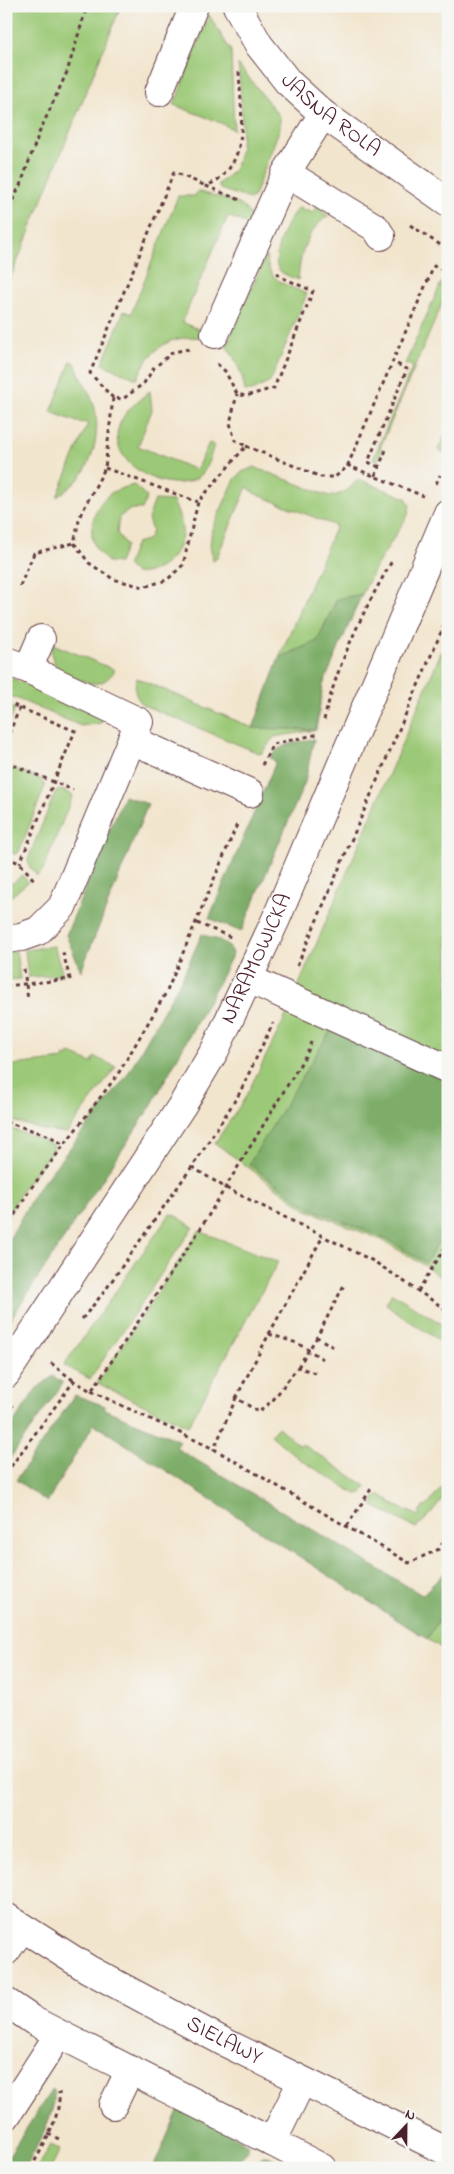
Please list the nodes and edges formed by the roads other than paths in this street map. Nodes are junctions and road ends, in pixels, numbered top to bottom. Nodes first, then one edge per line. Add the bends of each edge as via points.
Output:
1 (194, 6) edge
2 (237, 6) edge
3 (160, 92) dead end
4 (323, 114) junction
5 (286, 173) junction
6 (448, 202) edge
7 (382, 236) dead end
8 (215, 347) road end
9 (438, 505) edge
10 (442, 542) edge
11 (41, 639) dead end
12 (17, 665) edge
13 (132, 740) junction
14 (250, 793) road end
15 (6, 939) edge
16 (250, 979) junction
17 (448, 1069) edge
18 (6, 1374) edge
19 (14, 1923) edge
20 (6, 1951) edge
21 (6, 2002) edge
22 (59, 2034) junction
23 (130, 2070) junction
24 (302, 2081) junction
25 (113, 2105) dead end
26 (6, 2116) edge
27 (272, 2142) junction
28 (448, 2152) edge
29 (322, 2168) edge

1 - 3 street
2 - 4 street, JASNA ROLA via 259,45 288,82
4 - 5 street
4 - 6 street, JASNA ROLA
5 - 7 street via 376,228
5 - 8 street
9 - 10 street, NARAMOWICKA
10 - 16 street, NARAMOWICKA
11 - 12 street
12 - 13 street via 139,722
13 - 14 street
13 - 15 street via 62,907 38,931
16 - 17 street
16 - 18 street, NARAMOWICKA via 215,1050 183,1104
19 - 20 street
19 - 24 street, SIELAWY via 88,1969
21 - 22 street
22 - 23 street
22 - 26 street
23 - 25 street
23 - 27 street
24 - 27 street
24 - 28 street, SIELAWY
27 - 29 street

